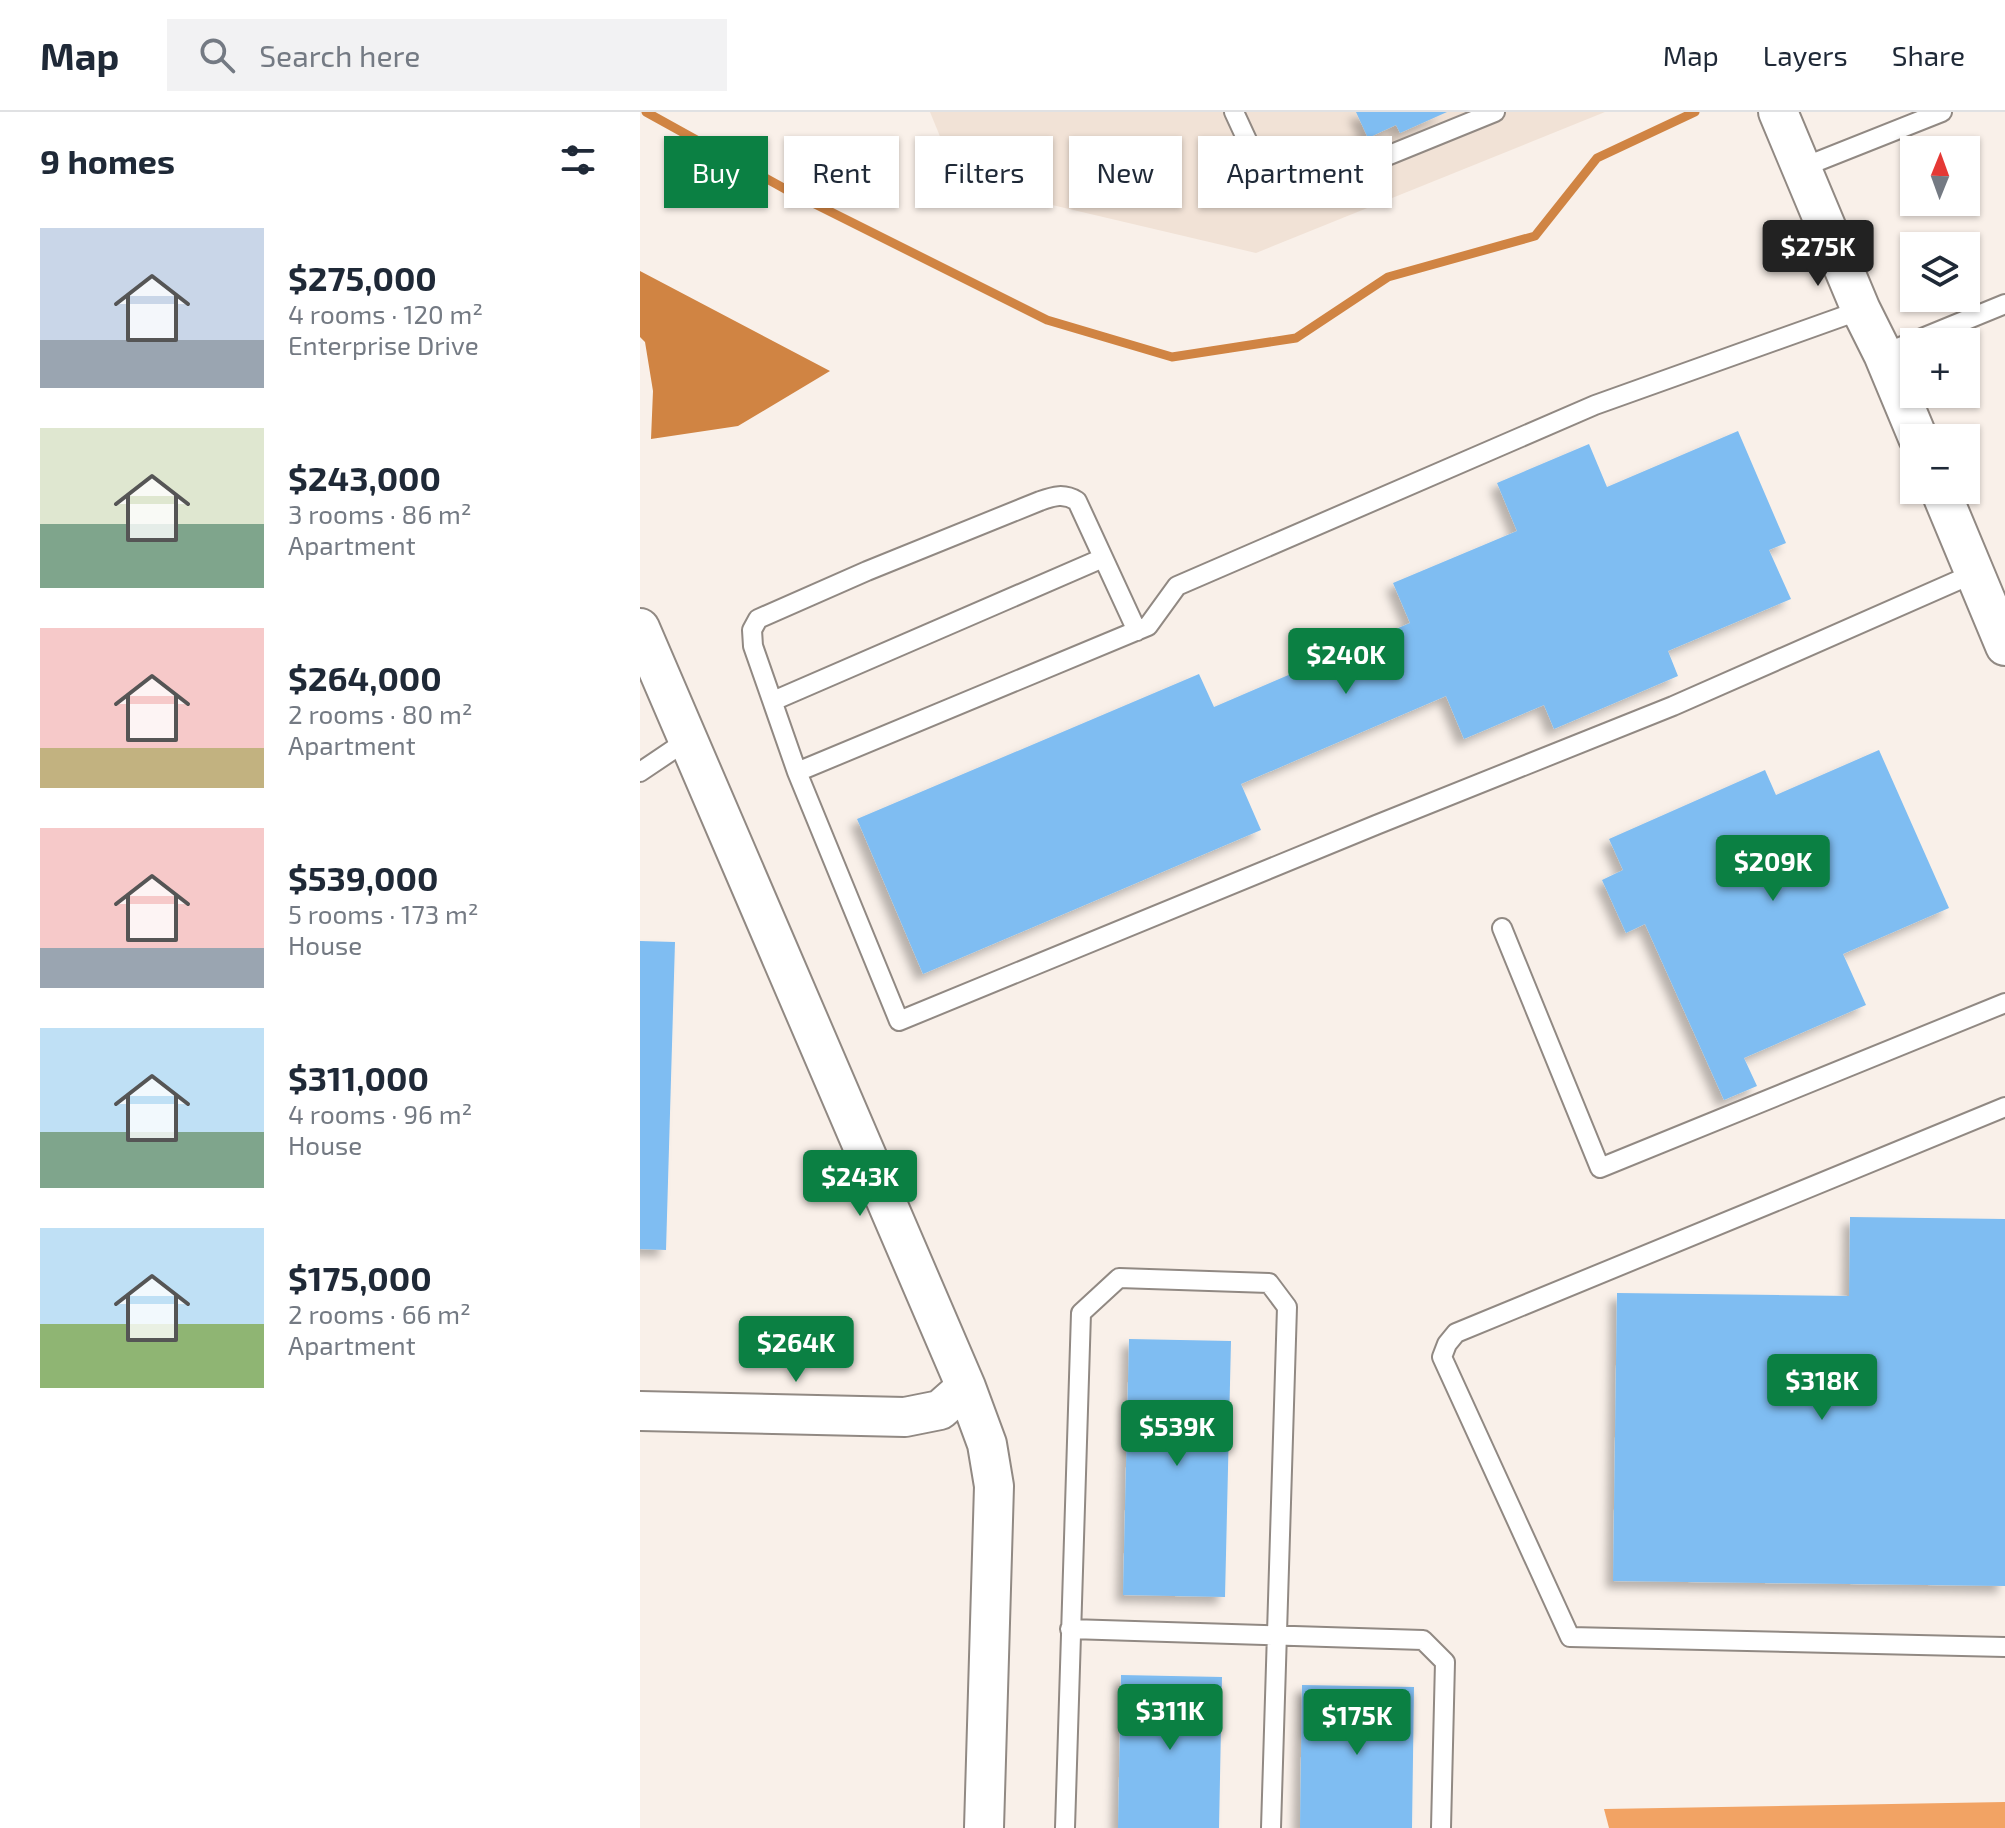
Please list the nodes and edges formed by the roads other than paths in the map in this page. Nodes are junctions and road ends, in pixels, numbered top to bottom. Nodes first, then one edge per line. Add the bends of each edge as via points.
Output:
1 (1234, 112) edge
2 (1495, 112) edge
3 (1778, 112) edge
4 (1942, 112) edge
5 (1801, 168) junction
6 (2004, 307) edge
7 (1861, 310) junction
8 (1883, 354) junction
9 (1912, 424) edge
10 (1946, 504) edge
11 (1103, 558) junction
12 (1975, 573) junction
13 (640, 628) edge
14 (1137, 631) junction
15 (2005, 646) edge
16 (773, 701) junction
17 (689, 739) junction
18 (640, 772) edge
19 (797, 772) junction
20 (1502, 928) dead end
21 (2005, 1003) edge
22 (2005, 1107) edge
23 (966, 1387) junction
24 (640, 1411) edge
25 (1070, 1629) junction
26 (1277, 1634) junction
27 (2005, 1647) edge
28 (984, 1828) edge
29 (1065, 1828) edge
30 (1271, 1828) edge
31 (1441, 1828) edge

1 - 2 lane via 1270,190 1291,195
3 - 5 street
4 - 5 lane
5 - 7 street
6 - 8 lane
7 - 8 street
7 - 14 lane via 1595,405 1177,586 1148,626
8 - 9 street
10 - 12 street
11 - 14 lane
11 - 16 lane
11 - 16 lane via 1077,501 1058,495 867,571 758,619 753,646
12 - 15 street
12 - 19 lane via 1673,706 899,1021
13 - 17 street
14 - 19 lane
16 - 19 lane
17 - 18 lane
17 - 23 street
20 - 21 lane via 1600,1168
22 - 27 lane via 1456,1333 1442,1357 1570,1637
23 - 24 street via 940,1410 905,1417
23 - 28 street via 987,1444 994,1486
25 - 26 lane
25 - 26 lane via 1081,1313 1119,1278 1269,1283 1287,1307
25 - 29 lane
26 - 30 lane
26 - 31 lane via 1423,1640 1445,1662

